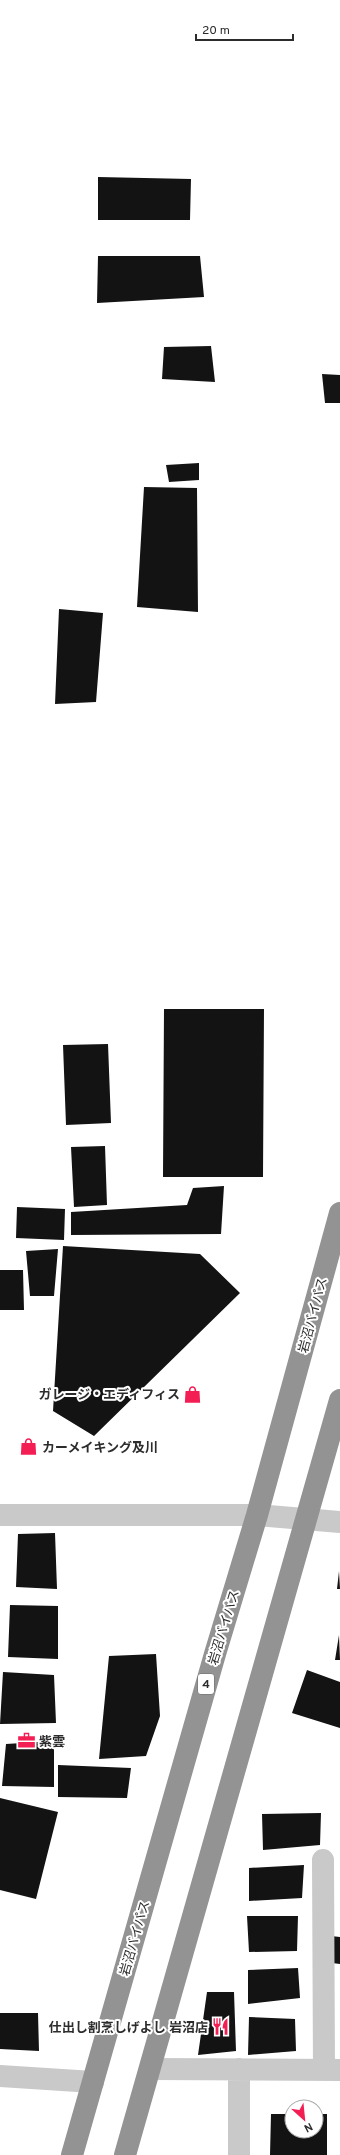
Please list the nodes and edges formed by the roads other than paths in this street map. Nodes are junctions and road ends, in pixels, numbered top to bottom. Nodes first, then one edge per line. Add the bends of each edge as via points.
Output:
1 (340, 1213) edge
2 (340, 1400) edge
3 (0, 1515) edge
4 (257, 1515) junction
5 (306, 1518) junction
6 (340, 1522) edge
7 (323, 1860) dead end
8 (151, 2069) junction
9 (239, 2069) junction
10 (332, 2070) edge
11 (0, 2076) edge
12 (93, 2082) junction
13 (72, 2155) edge
14 (125, 2155) edge
15 (239, 2155) edge

1 - 4 highway, 岩沼バイパス / 4
2 - 5 highway
3 - 4 street
4 - 5 street
4 - 12 highway, 岩沼バイパス / 4
5 - 6 street
5 - 8 highway
7 - 10 street
8 - 9 street
8 - 14 highway
9 - 10 street
9 - 15 street
11 - 12 street
12 - 13 highway, 岩沼バイパス / 4

